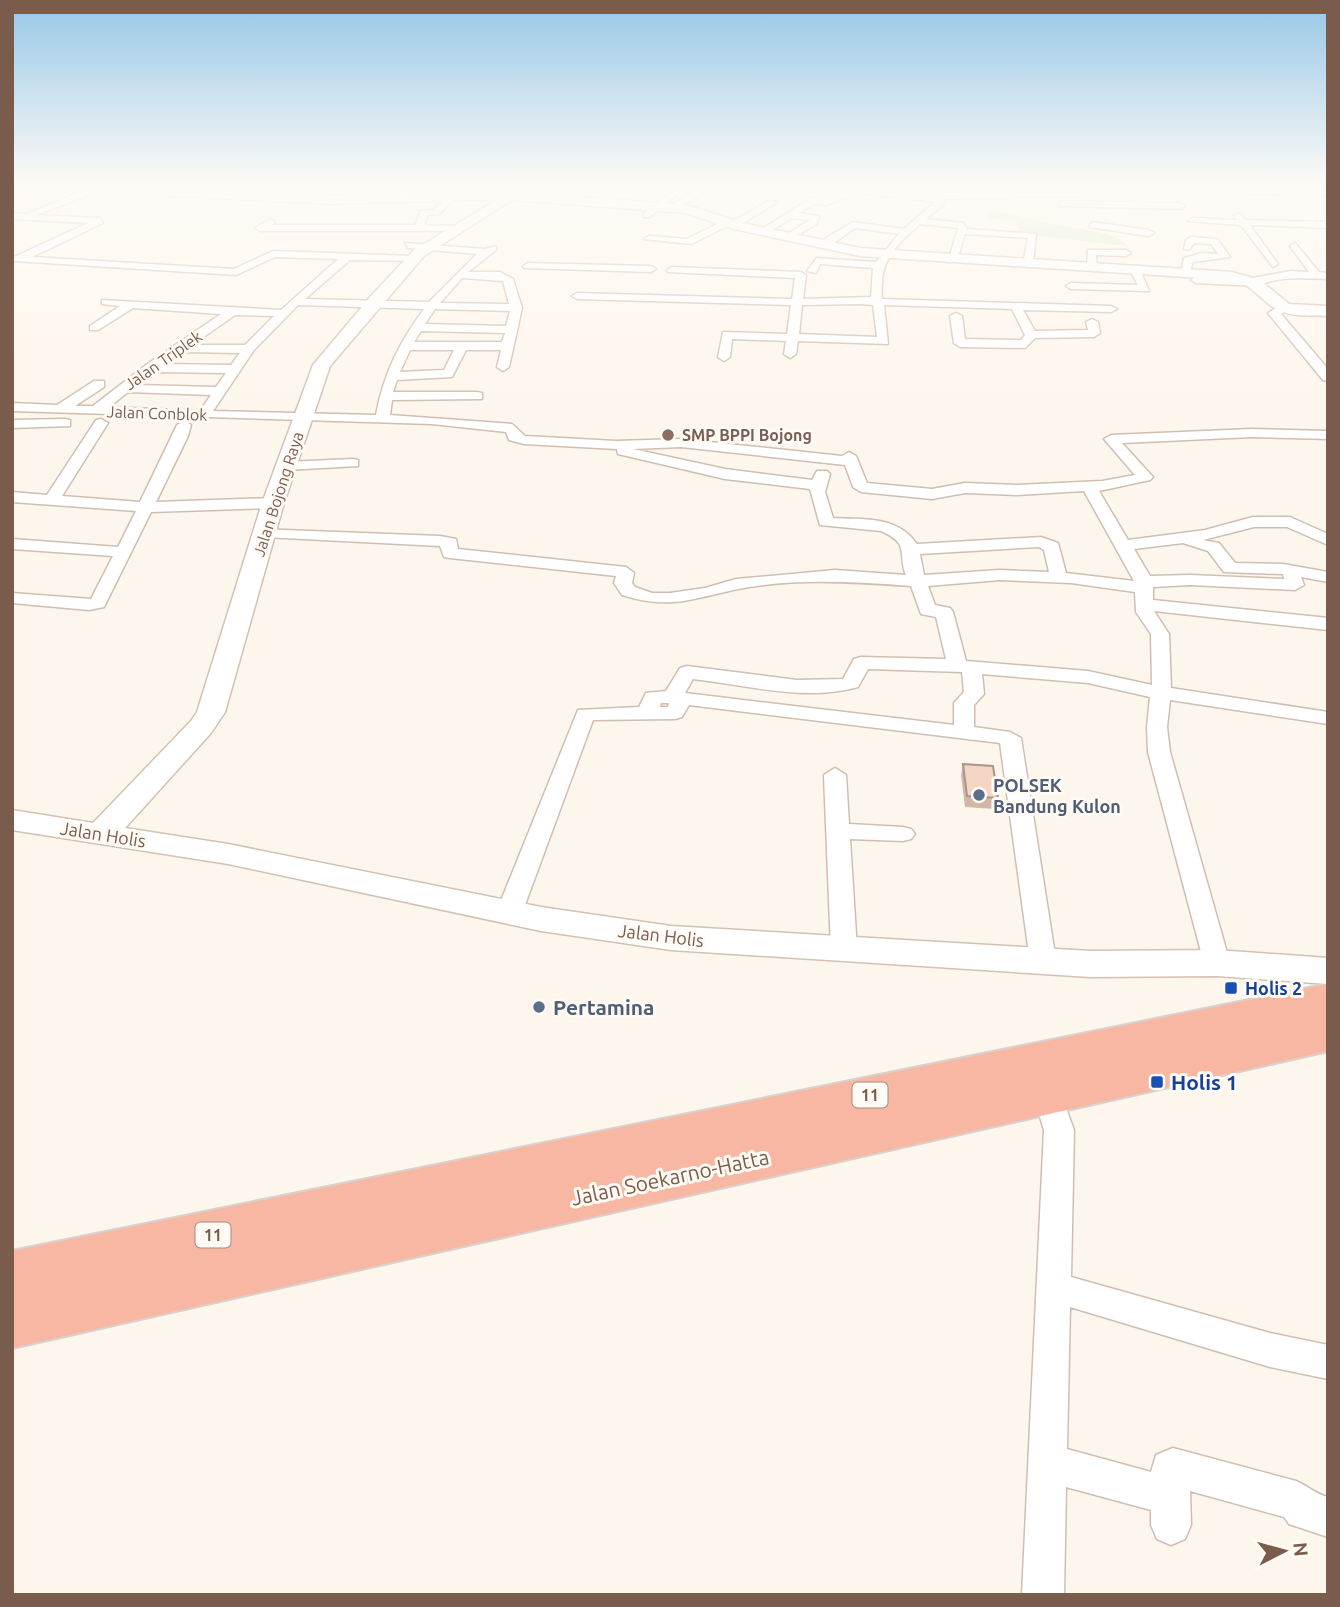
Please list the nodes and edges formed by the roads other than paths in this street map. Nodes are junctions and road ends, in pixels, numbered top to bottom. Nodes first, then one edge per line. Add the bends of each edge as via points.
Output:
1 (51, 261) edge
2 (259, 261) edge
3 (342, 261) edge
4 (407, 261) edge
5 (476, 261) edge
6 (537, 261) edge
7 (654, 261) edge
8 (817, 261) edge
9 (878, 261) edge
10 (972, 261) edge
11 (1029, 261) edge
12 (1092, 261) edge
13 (1188, 261) edge
14 (1271, 261) edge
15 (1313, 261) edge
16 (1028, 264) junction
17 (1273, 264) dead end
18 (1093, 268) junction
19 (651, 269) junction
20 (672, 270) dead end
21 (1135, 270) junction
22 (812, 271) dead end
23 (1314, 272) dead end
24 (797, 274) joint
25 (459, 275) junction
26 (1328, 275) edge
27 (1191, 276) junction
28 (1255, 281) junction
29 (682, 283) dead end
30 (799, 286) junction
31 (1071, 286) dead end
32 (449, 288) junction
33 (461, 288) dead end
34 (499, 289) dead end
35 (512, 289) junction
36 (577, 296) dead end
37 (641, 297) junction
38 (299, 299) junction
39 (106, 302) dead end
40 (374, 302) junction
41 (797, 302) junction
42 (873, 302) junction
43 (131, 304) junction
44 (435, 304) junction
45 (516, 306) junction
46 (1016, 307) junction
47 (1285, 307) junction
48 (1111, 309) dead end
49 (190, 310) junction
50 (1328, 311) edge
51 (233, 312) junction
52 (283, 313) junction
53 (956, 316) dead end
54 (170, 321) dead end
55 (1092, 322) dead end
56 (418, 327) junction
57 (94, 328) dead end
58 (512, 330) junction
59 (1031, 335) junction
60 (790, 337) junction
61 (404, 346) junction
62 (462, 346) junction
63 (508, 346) junction
64 (179, 348) junction
65 (248, 349) junction
66 (790, 355) dead end
67 (724, 357) dead end
68 (502, 367) dead end
69 (150, 368) junction
70 (233, 369) junction
71 (1327, 375) edge
72 (391, 376) junction
73 (99, 384) dead end
74 (123, 388) junction
75 (220, 391) junction
76 (387, 396) junction
77 (477, 396) dead end
78 (12, 407) edge
79 (60, 410) junction
80 (204, 415) junction
81 (99, 417) junction
82 (303, 417) junction
83 (382, 419) junction
84 (184, 425) junction
85 (15, 427) edge
86 (224, 427) dead end
87 (1328, 435) edge
88 (616, 445) junction
89 (828, 459) junction
90 (353, 463) dead end
91 (286, 466) junction
92 (818, 485) junction
93 (1089, 487) junction
94 (12, 497) edge
95 (52, 500) junction
96 (273, 503) junction
97 (146, 506) junction
98 (264, 532) junction
99 (1327, 535) edge
100 (1187, 538) junction
101 (12, 544) edge
102 (1122, 546) junction
103 (912, 549) junction
104 (122, 552) junction
105 (1290, 570) junction
106 (1328, 577) edge
107 (1059, 579) junction
108 (918, 582) junction
109 (1145, 591) junction
110 (12, 598) edge
111 (1328, 624) edge
112 (964, 666) junction
113 (1161, 693) junction
114 (678, 698) junction
115 (1328, 718) edge
116 (964, 733) junction
117 (835, 775) dead end
118 (12, 820) edge
119 (840, 831) junction
120 (102, 833) junction
121 (903, 834) dead end
122 (509, 913) junction
123 (844, 950) junction
124 (1043, 961) junction
125 (1217, 963) junction
126 (1325, 979) edge
127 (1328, 1033) edge
128 (1048, 1094) junction
129 (902, 1107) junction
130 (415, 1214) junction
131 (12, 1276) edge
132 (1053, 1287) junction
133 (12, 1321) edge
134 (1328, 1362) edge
135 (1046, 1462) junction
136 (1328, 1517) edge
137 (1043, 1595) edge

1 - 2 street via 236,272
3 - 38 street
4 - 40 street, Jalan Bojong Raya
5 - 25 street
6 - 19 street via 532,266
7 - 19 street
8 - 22 street
9 - 42 street
10 - 16 street
11 - 16 street
12 - 18 street
13 - 27 street
14 - 17 street
15 - 23 street
16 - 18 street
18 - 21 street
19 - 37 street
20 - 24 street via 699,267
21 - 27 street
21 - 31 street via 1145,289
24 - 30 street via 801,275
25 - 32 street
25 - 35 street via 504,276
26 - 28 street via 1291,274
27 - 28 street
28 - 47 street
29 - 30 street
30 - 41 street
32 - 33 street
32 - 44 street
34 - 35 street
35 - 45 street
36 - 37 street
37 - 41 street
38 - 40 street
38 - 52 street
39 - 43 street
40 - 44 street
40 - 82 street, Jalan Bojong Raya via 322,365
41 - 42 street
41 - 60 street
42 - 46 street
42 - 60 street via 874,333
43 - 49 street
43 - 57 street
44 - 45 street
44 - 56 street
45 - 58 street
46 - 48 street
46 - 59 street
47 - 50 street
47 - 71 street via 1274,313
49 - 51 street
49 - 54 street
51 - 52 street
51 - 64 street, Jalan Triplek
52 - 65 street
53 - 59 street via 960,344 1017,345 1029,341
55 - 59 street via 1094,333
56 - 58 street
56 - 61 street
58 - 63 street
60 - 66 street
60 - 67 street via 728,330
61 - 62 street
61 - 72 street
62 - 63 street
62 - 72 street via 448,374
63 - 68 street
64 - 65 street
64 - 69 street, Jalan Triplek
65 - 70 street
69 - 70 street
69 - 74 street, Jalan Triplek
70 - 75 street
72 - 76 street
73 - 79 street
74 - 75 street
74 - 81 street, Jalan Triplek
75 - 80 street
76 - 77 street
76 - 83 street
78 - 79 street, Jalan Conblok
79 - 81 street, Jalan Conblok
80 - 81 street, Jalan Conblok
80 - 82 street, Jalan Conblok
81 - 84 street
81 - 85 street
81 - 95 street, Jalan Triplek
82 - 83 street, Jalan Conblok
82 - 91 street, Jalan Bojong Raya
83 - 88 street, Jalan Conblok via 512,428 514,437 529,441
84 - 86 street
84 - 97 street
87 - 93 street via 1111,439 1145,477
88 - 89 street via 681,443
88 - 92 street via 628,452 725,474
89 - 92 street
89 - 93 street via 850,459 861,487 911,493
90 - 91 street
91 - 96 street, Jalan Bojong Raya
92 - 103 street via 823,520 895,528 906,535
93 - 102 street
94 - 95 street
95 - 97 street
96 - 97 street
96 - 98 street, Jalan Bojong Raya
97 - 104 street
98 - 108 street via 440,541 450,543 450,553 620,570 625,573 623,583 628,591 651,598 842,575
98 - 120 street, Jalan Bojong Raya via 208,718
99 - 100 street via 1284,521 1253,522
100 - 102 street
100 - 105 street via 1212,546 1230,568
101 - 104 street
102 - 109 street
103 - 107 street via 1041,542 1052,547
103 - 108 street
104 - 110 street via 97,604
105 - 106 street
105 - 109 street via 1294,585 1202,581
107 - 108 street via 978,574
107 - 109 street
108 - 112 street via 927,610 944,612
109 - 111 street
109 - 113 street via 1145,612 1163,646
112 - 113 street via 1088,677
112 - 114 street via 861,663 848,685 818,687 687,672
112 - 116 street via 974,694 964,703
113 - 115 street
113 - 125 street via 1159,752
114 - 116 street
114 - 122 street via 675,713 585,714
116 - 124 street via 1011,739
117 - 119 street
118 - 120 street, Jalan Holis
119 - 121 street
119 - 123 street
120 - 122 street, Jalan Holis via 228,854
122 - 123 street, Jalan Holis via 671,937
123 - 124 street, Jalan Holis
124 - 125 street, Jalan Holis
125 - 126 street, Jalan Holis
126 - 129 highway, Jalan Soekarno-Hatta / 11
127 - 128 highway, Jalan Soekarno-Hatta / 11
128 - 129 highway, Jalan Soekarno-Hatta / 11
128 - 132 street via 1059,1130
129 - 130 highway, Jalan Soekarno-Hatta / 11
130 - 131 highway, Jalan Soekarno-Hatta / 11
130 - 133 highway, Jalan Soekarno-Hatta / 11
132 - 134 street via 1270,1350
132 - 135 street
135 - 136 street via 1170,1510 1173,1467 1296,1501 1303,1510
135 - 137 street

